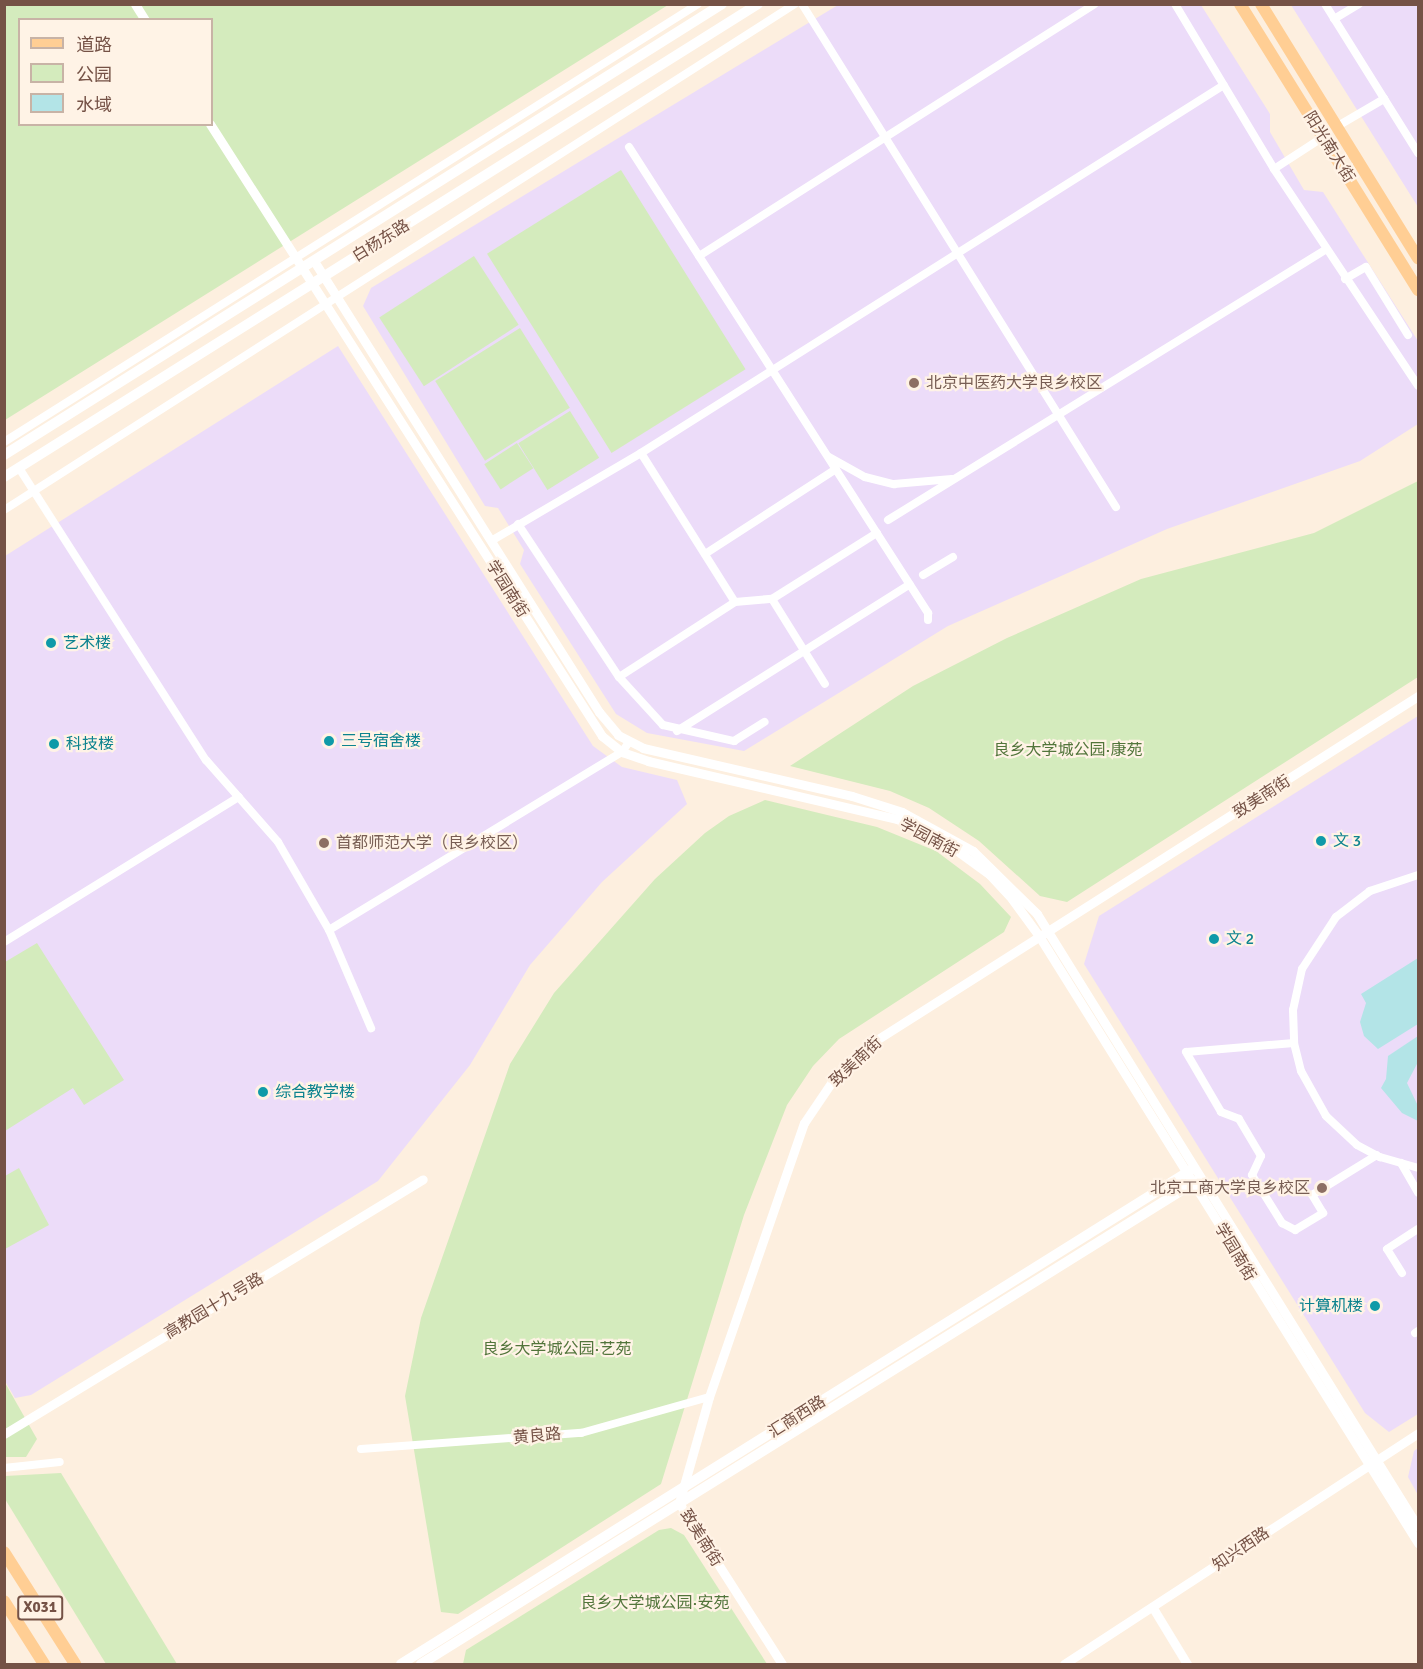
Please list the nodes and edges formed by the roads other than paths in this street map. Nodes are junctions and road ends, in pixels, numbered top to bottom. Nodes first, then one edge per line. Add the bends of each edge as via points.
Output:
1 (135, 4) edge
2 (698, 4) edge
3 (722, 4) edge
4 (758, 4) edge
5 (795, 4) edge
6 (802, 4) edge
7 (1095, 4) edge
8 (1175, 4) edge
9 (1239, 4) edge
10 (1261, 4) edge
11 (1325, 4) edge
12 (1359, 4) edge
13 (144, 18) edge
14 (1334, 19) junction
15 (1224, 86) junction
16 (1384, 99) junction
17 (211, 126) edge
18 (1336, 127) junction
19 (885, 137) junction
20 (1323, 137) junction
21 (629, 147) dead end
22 (1419, 153) edge
23 (1274, 170) junction
24 (1325, 250) junction
25 (296, 256) junction
26 (699, 256) junction
27 (1419, 258) edge
28 (314, 261) junction
29 (304, 267) junction
30 (325, 276) junction
31 (1346, 279) junction
32 (314, 283) junction
33 (1419, 290) edge
34 (338, 296) junction
35 (327, 303) junction
36 (1408, 335) dead end
37 (1419, 386) edge
38 (1058, 416) junction
39 (4, 442) edge
40 (641, 453) junction
41 (4, 455) edge
42 (828, 457) junction
43 (19, 468) junction
44 (836, 469) junction
45 (4, 477) edge
46 (956, 478) junction
47 (34, 491) junction
48 (1116, 507) dead end
49 (4, 510) edge
50 (888, 520) dead end
51 (518, 524) junction
52 (877, 532) junction
53 (492, 541) junction
54 (705, 554) junction
55 (953, 557) dead end
56 (923, 576) dead end
57 (909, 584) junction
58 (772, 599) junction
59 (735, 602) junction
60 (928, 620) dead end
61 (804, 650) junction
62 (618, 677) junction
63 (825, 684) dead end
64 (1419, 696) edge
65 (764, 722) dead end
66 (677, 731) junction
67 (629, 742) junction
68 (622, 752) junction
69 (239, 797) junction
70 (1419, 875) edge
71 (329, 930) junction
72 (1048, 931) junction
73 (1039, 936) junction
74 (4, 942) edge
75 (371, 1028) dead end
76 (1294, 1043) junction
77 (1377, 1155) junction
78 (1401, 1163) junction
79 (1419, 1168) edge
80 (1190, 1170) junction
81 (423, 1179) dead end
82 (1196, 1181) junction
83 (1419, 1192) edge
84 (1419, 1229) edge
85 (1402, 1274) dead end
86 (710, 1397) junction
87 (1419, 1433) edge
88 (4, 1434) edge
89 (361, 1449) dead end
90 (60, 1462) dead end
91 (1373, 1462) junction
92 (4, 1468) edge
93 (681, 1490) junction
94 (679, 1503) junction
95 (1419, 1527) edge
96 (1419, 1544) edge
97 (4, 1552) edge
98 (4, 1600) edge
99 (1153, 1608) junction
100 (421, 1652) junction
101 (436, 1655) edge
102 (422, 1664) edge
103 (44, 1665) edge
104 (75, 1665) edge
105 (401, 1665) edge
106 (782, 1665) edge
107 (1064, 1665) edge
108 (1187, 1665) edge

1 - 13 street
2 - 25 street
3 - 28 main road
4 - 30 main road, 白杨东路
5 - 34 street
6 - 19 street
7 - 19 street
8 - 15 street
9 - 20 main road, 阳光南大街
10 - 18 main road, 阳光南大街
11 - 14 street
12 - 14 street
14 - 16 street
15 - 23 street
15 - 40 street
16 - 18 street
16 - 22 street
17 - 25 street, 学园南街
18 - 27 main road, 阳光南大街
19 - 26 street
19 - 38 street
20 - 23 street
20 - 33 main road, 阳光南大街
21 - 26 street
23 - 24 street
24 - 31 street
24 - 38 street
25 - 29 street, 学园南街
25 - 39 street
26 - 42 street
28 - 29 main road
28 - 30 street, 学园南街
29 - 32 street, 学园南街
29 - 41 main road
30 - 32 main road, 白杨东路
30 - 34 street, 学园南街
31 - 36 street via 1366,267
31 - 37 street
32 - 35 street, 学园南街
32 - 43 main road, 白杨东路
34 - 35 street
34 - 53 street, 学园南街
35 - 47 street
35 - 68 street, 学园南街 via 590,719 602,736
38 - 46 street
38 - 48 street
40 - 51 street
40 - 54 street
42 - 44 street
42 - 46 street via 865,477 894,484 922,485
43 - 45 main road, 白杨东路
43 - 47 street
44 - 52 street
44 - 54 street
46 - 50 street
47 - 49 street
47 - 69 street via 206,760
51 - 53 street
51 - 62 street
52 - 57 street
52 - 58 street
53 - 67 street, 学园南街 via 599,712
54 - 59 street
55 - 56 street
57 - 60 street via 928,613
57 - 61 street
58 - 59 street
58 - 61 street
59 - 62 street
61 - 63 street
61 - 66 street
62 - 66 street via 663,725
64 - 72 street, 致美南街
65 - 66 street via 734,741
67 - 68 street
67 - 72 street, 学园南街 via 902,812 954,838 993,867
68 - 71 street
68 - 73 street, 学园南街 via 897,819 945,842 989,874
69 - 71 street via 278,842
69 - 74 street
70 - 76 street via 1370,891 1322,932 1302,969 1293,1010
71 - 75 street
72 - 73 street, 致美南街
72 - 80 street, 学园南街
73 - 80 street, 学园南街
73 - 86 street, 致美南街 via 878,1039 835,1077 804,1123
76 - 77 street via 1312,1096 1326,1116 1341,1132
76 - 77 street via 1186,1052 1221,1112 1239,1119 1261,1155 1252,1175 1282,1223 1295,1230 1323,1213 1312,1195
77 - 78 street
78 - 79 street
78 - 83 street
80 - 82 street, 学园南街
80 - 93 main road, 汇商西路
81 - 88 street, 高教园十九号路
82 - 91 street, 学园南街
82 - 94 main road, 汇商西路
84 - 85 street via 1387,1249
86 - 89 street, 黄良路 via 581,1432
86 - 93 street, 致美南街
87 - 91 street, 知兴西路
90 - 92 street
91 - 95 street, 学园南街
91 - 96 street, 学园南街
91 - 99 street, 知兴西路
93 - 94 street, 致美南街
93 - 101 main road, 汇商西路
94 - 101 main road, 汇商西路
94 - 106 street, 致美南街
97 - 104 main road, X031
98 - 103 main road, X031
99 - 107 street, 知兴西路
99 - 108 street
100 - 101 main road, 汇商西路
100 - 102 street
100 - 105 main road, 汇商西路
101 - 102 main road, 汇商西路

